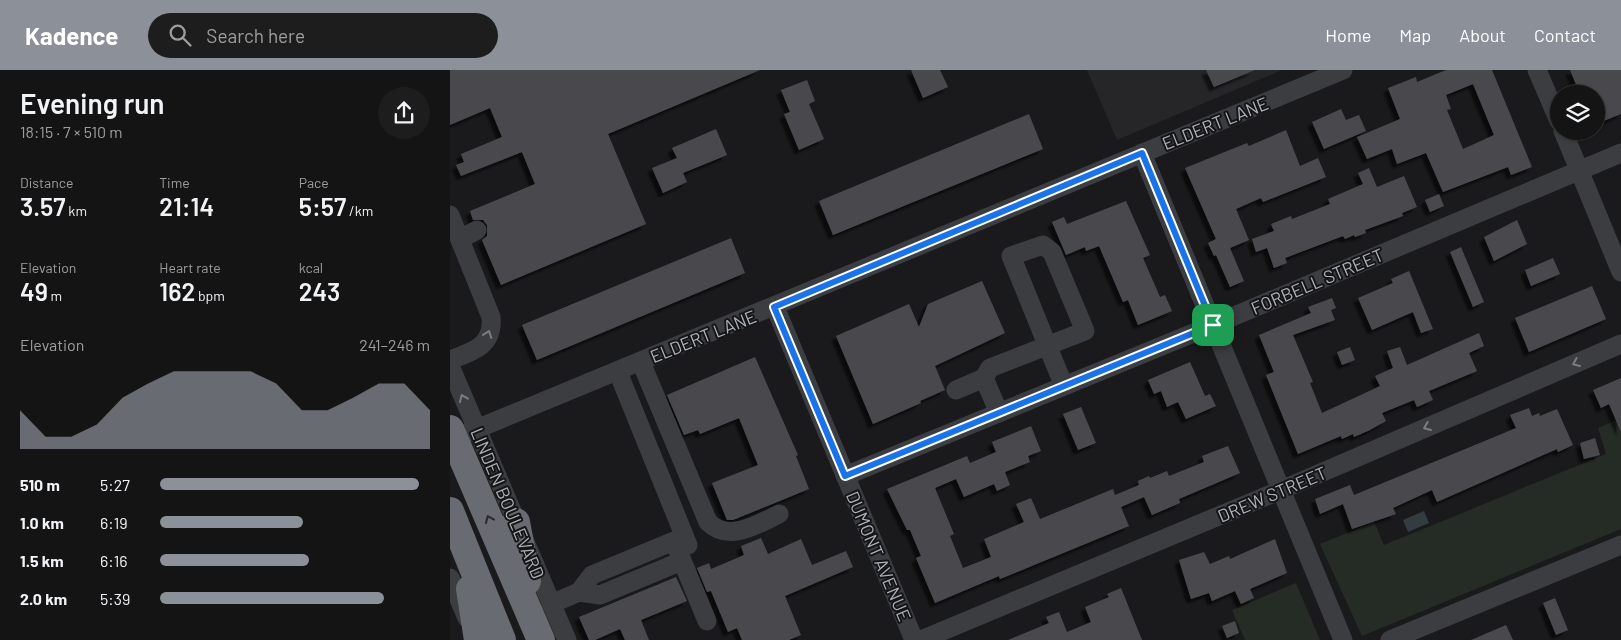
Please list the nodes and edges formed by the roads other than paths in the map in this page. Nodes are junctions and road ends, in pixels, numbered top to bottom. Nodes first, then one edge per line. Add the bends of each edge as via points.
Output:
1 (1344, 70) edge
2 (1538, 70) edge
3 (1550, 99) edge
4 (1567, 140) edge
5 (1142, 153) junction
6 (1621, 153) edge
7 (1579, 169) junction
8 (450, 215) edge
9 (477, 230) dead end
10 (460, 239) junction
11 (1621, 272) edge
12 (774, 307) junction
13 (1213, 325) junction
14 (1621, 344) edge
15 (1047, 345) junction
16 (450, 360) edge
17 (640, 362) junction
18 (450, 366) edge
19 (618, 372) junction
20 (984, 378) junction
21 (1064, 386) junction
22 (956, 390) dead end
23 (999, 413) junction
24 (458, 434) edge
25 (845, 476) junction
26 (1281, 490) junction
27 (450, 512) edge
28 (779, 514) dead end
29 (516, 522) junction
30 (462, 540) junction
31 (1621, 545) edge
32 (680, 555) junction
33 (450, 578) edge
34 (551, 604) junction
35 (707, 621) dead end
36 (539, 634) edge
37 (477, 640) edge
38 (502, 640) edge
39 (567, 640) edge
40 (914, 640) edge
41 (922, 640) edge
42 (1343, 640) edge
43 (1390, 640) edge

1 - 5 street, ELDERT LANE
2 - 3 street
4 - 7 street
5 - 12 street, ELDERT LANE
5 - 13 street
6 - 7 street, FORBELL STREET
7 - 11 street
7 - 13 street, FORBELL STREET
8 - 10 street
9 - 10 street
16 -> 10 street via 484,344 492,325
12 - 17 street, ELDERT LANE
12 - 25 street, DUMONT AVENUE
13 - 21 street, FORBELL STREET
13 - 26 street
14 -> 26 street, DREW STREET
15 - 15 street via 1085,331 1052,252 1043,245 1011,256
15 - 20 street via 990,368
15 - 21 street
17 - 19 street, ELDERT LANE
17 - 28 street via 708,522 719,530 736,531
24 -> 18 street, LINDEN BOULEVARD
19 - 24 street, ELDERT LANE
19 - 32 street via 688,544
20 - 22 street
20 - 23 street
21 - 23 street, FORBELL STREET
23 - 25 street, FORBELL STREET
24 - 29 street, LINDEN BOULEVARD
36 -> 24 highway, LINDEN BOULEVARD
25 - 40 street, DUMONT AVENUE
26 - 41 street, DREW STREET
26 - 42 street
27 - 30 highway
29 - 34 street, LINDEN BOULEVARD
29 - 36 highway
30 - 37 highway
30 - 38 highway
31 - 43 street
32 - 34 street via 600,595 579,592
32 - 35 street
33 - 37 street
34 - 39 street, LINDEN BOULEVARD

